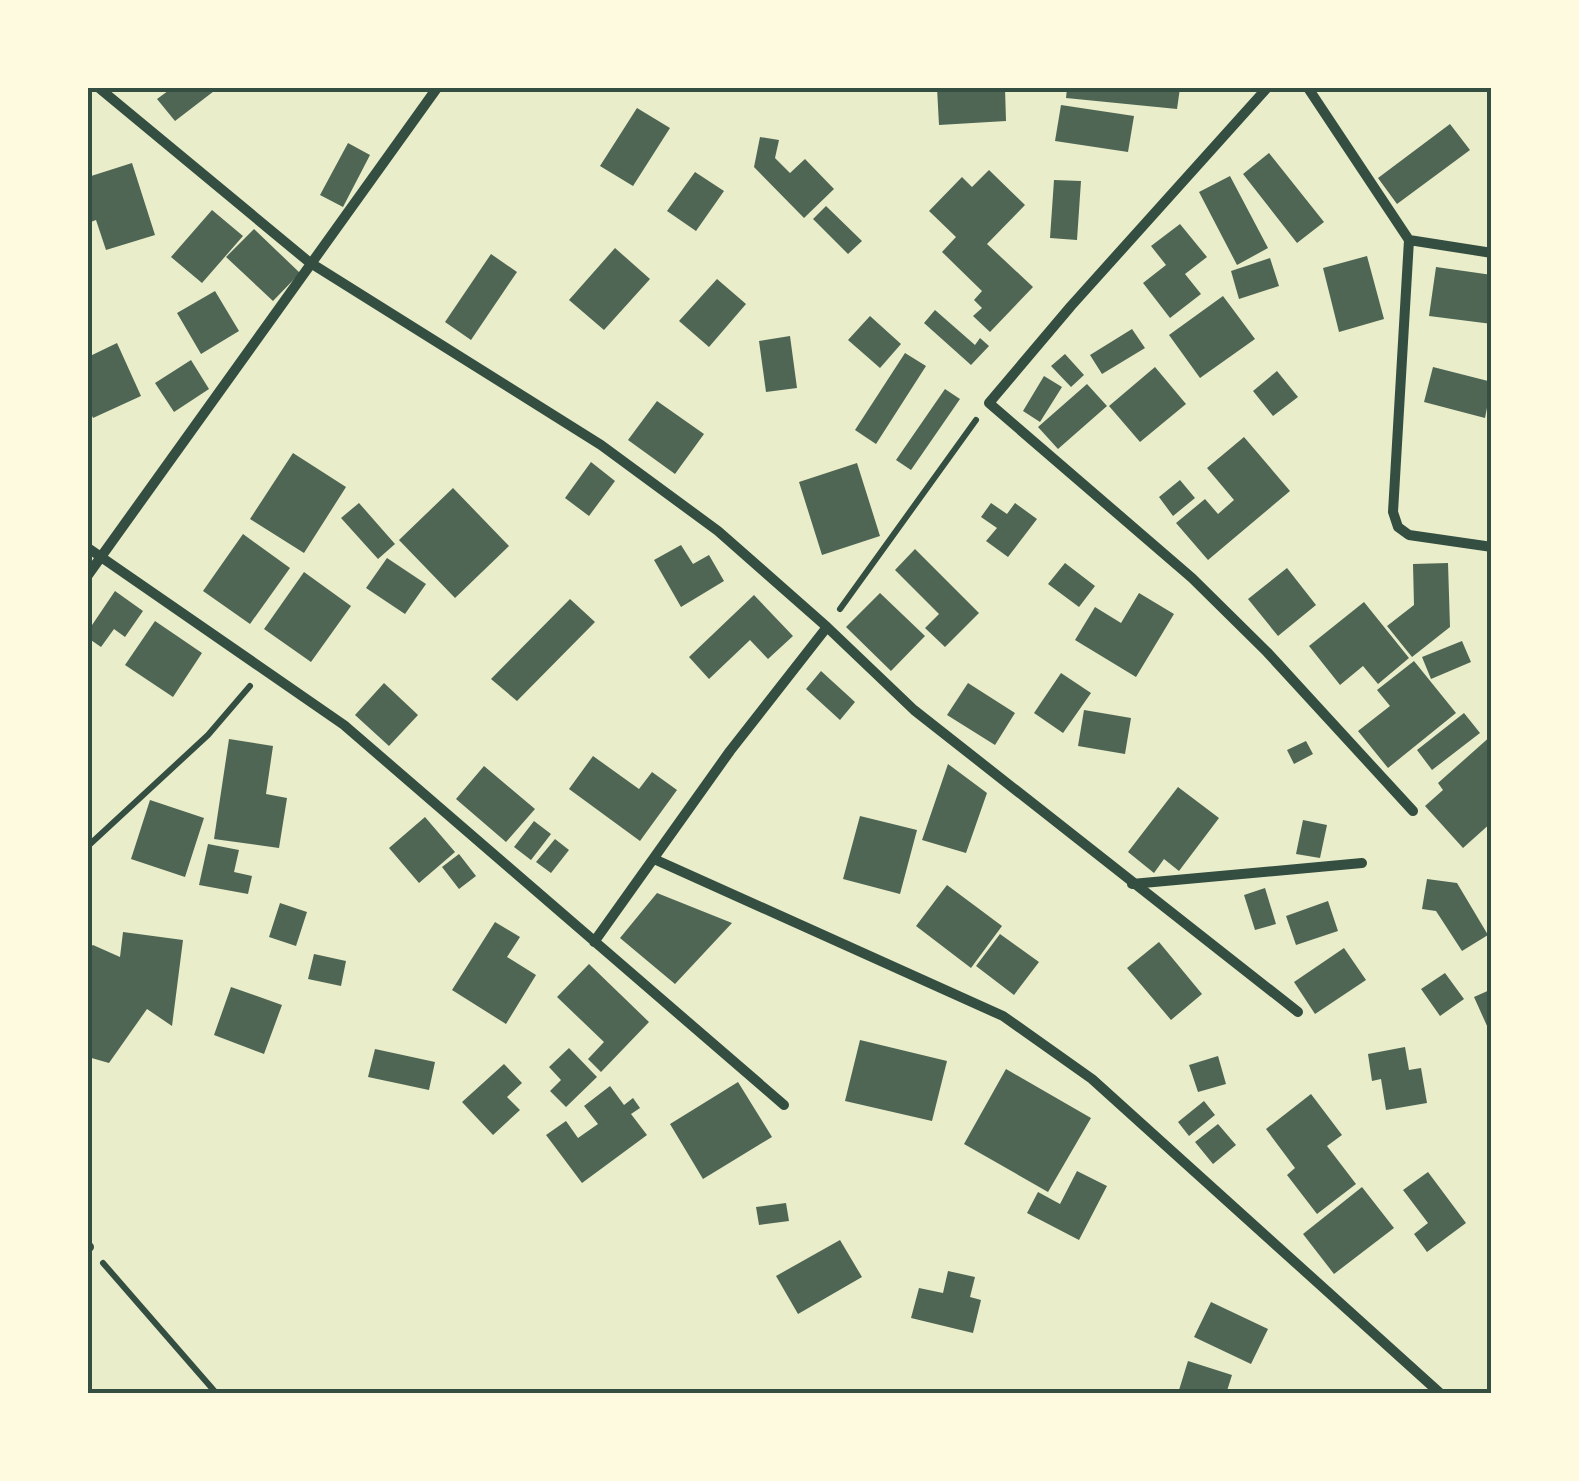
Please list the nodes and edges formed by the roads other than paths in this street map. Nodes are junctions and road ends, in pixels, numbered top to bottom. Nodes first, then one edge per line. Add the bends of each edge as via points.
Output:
1 (99, 88) edge
2 (437, 88) edge
3 (1267, 88) edge
4 (1308, 88) edge
5 (1408, 240) junction
6 (1492, 253) edge
7 (309, 262) junction
8 (88, 548) edge
9 (1492, 548) edge
10 (100, 557) junction
11 (88, 575) edge
12 (827, 627) junction
13 (1413, 811) dead end
14 (654, 858) junction
15 (1362, 864) dead end
16 (1131, 884) junction
17 (594, 942) junction
18 (1298, 1012) dead end
19 (784, 1105) dead end
20 (1441, 1394) edge

1 - 7 street
2 - 7 street
3 - 13 street via 989,403 1192,578
4 - 5 street
5 - 6 street
5 - 9 street via 1393,512 1409,535
7 - 10 street
7 - 12 street via 601,445 718,531
8 - 10 street
10 - 11 street
10 - 17 street via 344,725
12 - 14 street
12 - 16 street via 914,710
14 - 17 street
14 - 20 street via 1003,1016 1092,1079
15 - 16 street
16 - 18 street
17 - 19 street

